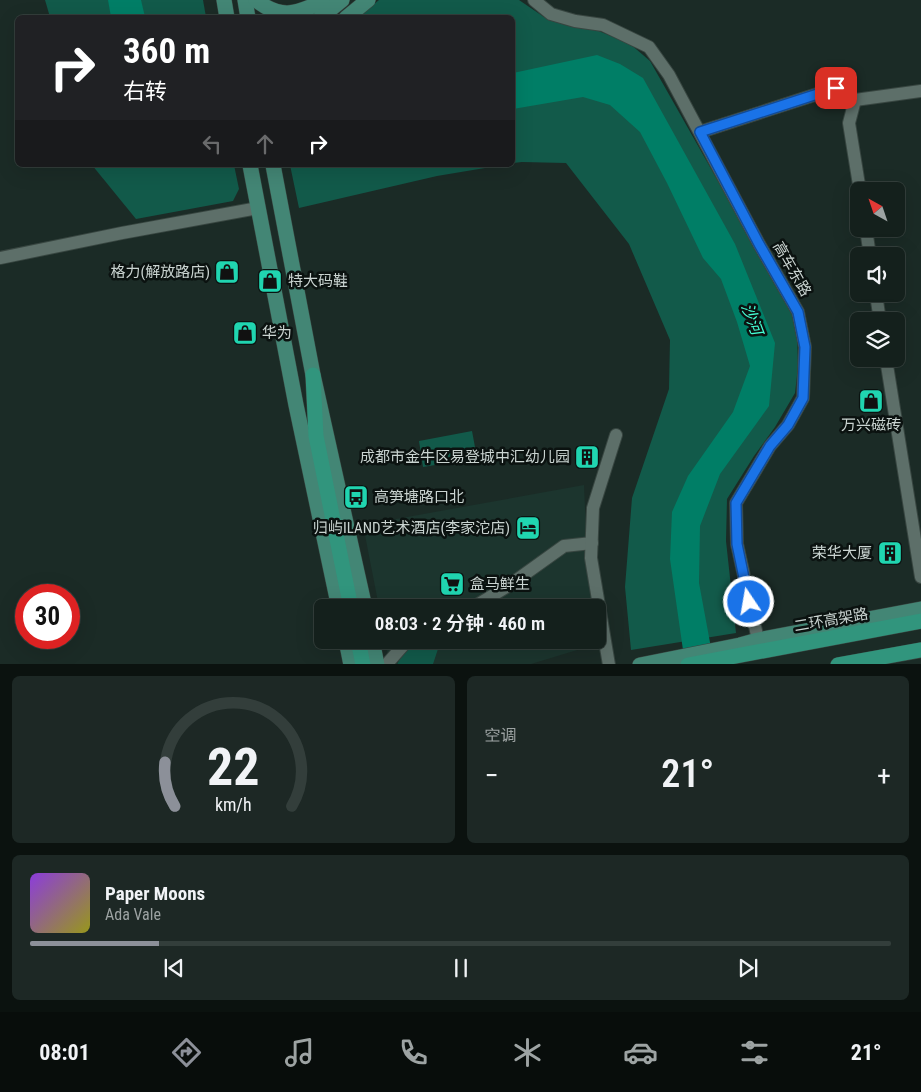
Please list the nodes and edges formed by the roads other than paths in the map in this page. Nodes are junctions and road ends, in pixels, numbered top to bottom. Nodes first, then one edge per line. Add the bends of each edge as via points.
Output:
1 (224, 0) edge
2 (245, 0) edge
3 (256, 0) edge
4 (326, 0) edge
5 (342, 0) edge
6 (368, 0) edge
7 (534, 0) edge
8 (226, 15) edge
9 (248, 15) edge
10 (324, 15) edge
11 (350, 15) edge
12 (921, 91) edge
13 (855, 100) junction
14 (700, 132) junction
15 (250, 167) edge
16 (273, 167) edge
17 (859, 182) edge
18 (258, 208) junction
19 (0, 258) edge
20 (887, 367) edge
21 (313, 375) junction
22 (616, 435) dead end
23 (592, 543) junction
24 (921, 577) edge
25 (337, 599) edge
26 (349, 599) edge
27 (363, 599) edge
28 (487, 599) edge
29 (921, 609) edge
30 (921, 621) edge
31 (758, 640) junction
32 (348, 649) edge
33 (360, 649) edge
34 (374, 649) edge
35 (400, 649) edge
36 (921, 650) edge
37 (351, 664) edge
38 (363, 664) edge
39 (377, 664) edge
40 (386, 664) edge
41 (609, 664) edge
42 (640, 664) edge
43 (688, 664) edge
44 (838, 664) edge

1 - 8 main road
2 - 9 main road
3 - 4 main road via 279,13 293,13
5 - 10 main road
6 - 11 main road
7 - 14 street, 高车东路 via 551,14 603,25 649,47 669,75
12 - 13 street
13 - 14 street via 836,88
13 - 17 street via 849,123
14 - 31 street, 高车东路 via 798,312 805,347 803,398 736,503 737,544
15 - 18 main road
16 - 21 main road
18 - 19 street
18 - 25 main road
20 - 24 street
21 - 26 highway via 316,436
21 - 27 main road
22 - 23 street via 593,508
23 - 28 street via 564,546
23 - 41 street via 591,558
29 - 31 main road
30 - 43 highway, 二环高架路
31 - 42 main road
32 - 37 main road
33 - 38 highway
34 - 39 main road
35 - 40 street
36 - 44 highway

